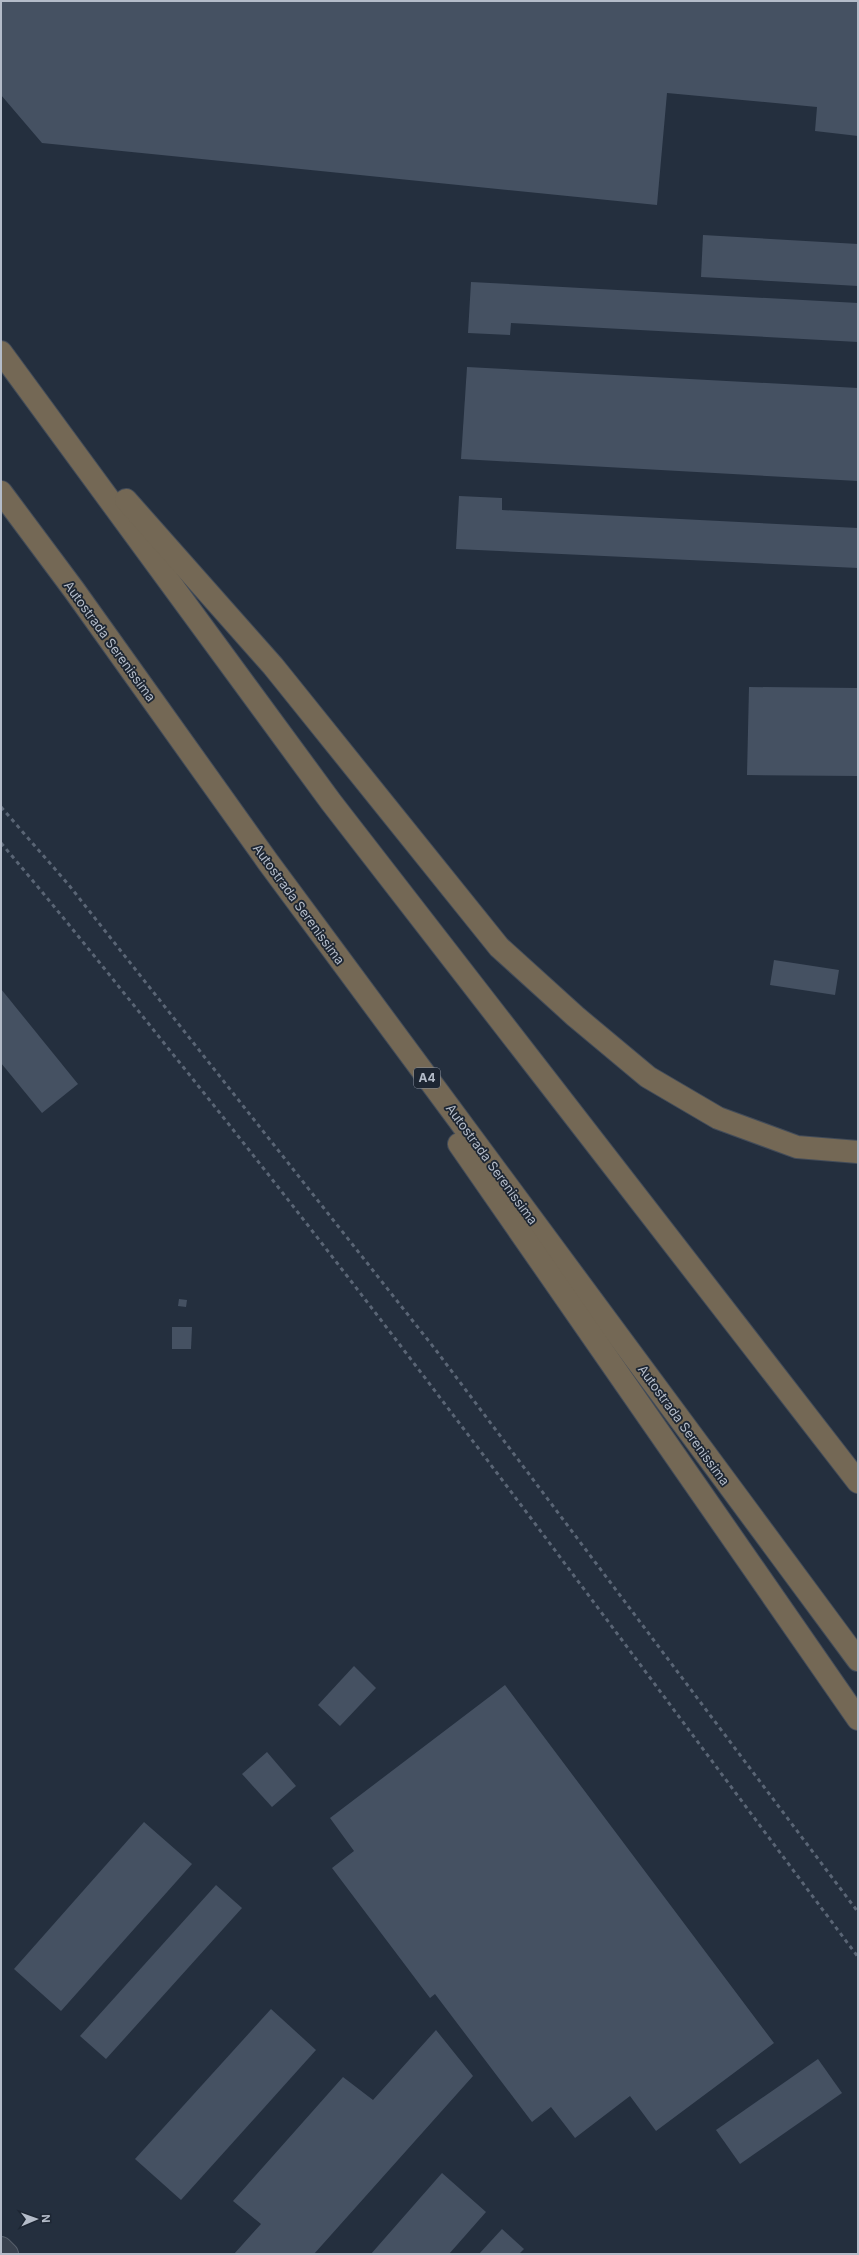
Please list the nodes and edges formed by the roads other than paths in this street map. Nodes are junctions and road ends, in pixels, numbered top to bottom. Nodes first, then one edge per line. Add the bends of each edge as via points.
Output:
1 (1, 352) edge
2 (38, 402) junction
3 (1, 492) edge
4 (74, 590) junction
5 (858, 1152) edge
6 (858, 1482) edge
7 (858, 1660) edge
8 (858, 1719) edge
9 (1, 2248) edge
10 (7, 2254) edge

1 - 2 highway
2 - 5 highway via 273,666 499,947 575,1016 648,1077 718,1118 797,1147
2 - 6 highway via 331,802
3 - 4 highway, Autostrada Serenissima / A4
4 - 7 highway, Autostrada Serenissima / A4 via 268,862
4 - 8 highway
9 - 10 street

